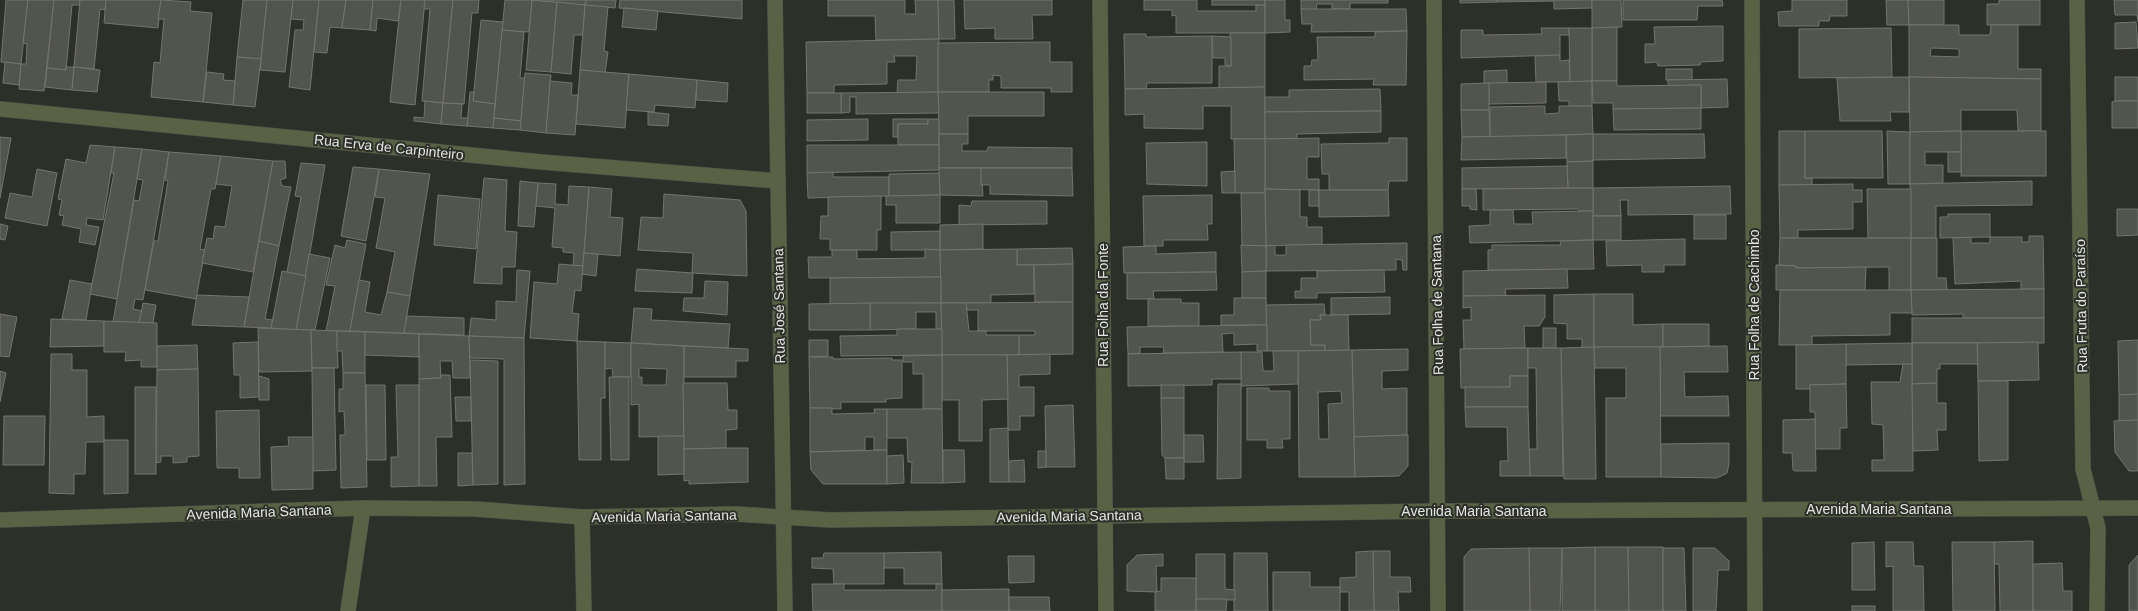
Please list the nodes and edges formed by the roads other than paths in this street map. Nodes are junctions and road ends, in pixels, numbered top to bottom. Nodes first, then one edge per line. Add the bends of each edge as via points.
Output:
1 (775, 0) edge
2 (1100, 0) edge
3 (1434, 0) edge
4 (1752, 0) edge
5 (2077, 0) edge
6 (0, 109) edge
7 (778, 181) junction
8 (363, 508) junction
9 (2092, 508) junction
10 (2138, 508) edge
11 (1756, 510) junction
12 (1439, 511) junction
13 (1105, 515) junction
14 (582, 517) junction
15 (783, 517) junction
16 (0, 520) edge
17 (348, 611) edge
18 (584, 611) edge
19 (785, 611) edge
20 (1106, 611) edge
21 (1438, 611) edge
22 (1755, 611) edge
23 (2097, 611) edge

1 - 7 street, Rua José Santana
2 - 13 street, Rua Folha da Fonte
3 - 12 street, Rua Folha de Santana
4 - 11 street, Rua Folha de Cachimbo
5 - 9 street, Rua Fruta do Paraíso via 2083,469
6 - 7 street, Rua Erva de Carpinteiro via 532,161
7 - 15 street, Rua José Santana
8 - 14 street, Avenida Maria Santana via 475,509
8 - 16 street, Avenida Maria Santana
8 - 17 street
9 - 10 street, Avenida Maria Santana
9 - 11 street, Avenida Maria Santana
9 - 23 street, Rua Fruta do Paraíso via 2098,528
11 - 12 street, Avenida Maria Santana
11 - 22 street, Rua Folha de Cachimbo
12 - 13 street, Avenida Maria Santana
12 - 21 street, Rua Folha de Santana
13 - 15 street, Avenida Maria Santana via 830,520
13 - 20 street, Rua Folha da Fonte
14 - 15 street, Avenida Maria Santana via 736,514
14 - 18 street
15 - 19 street, Rua José Santana

